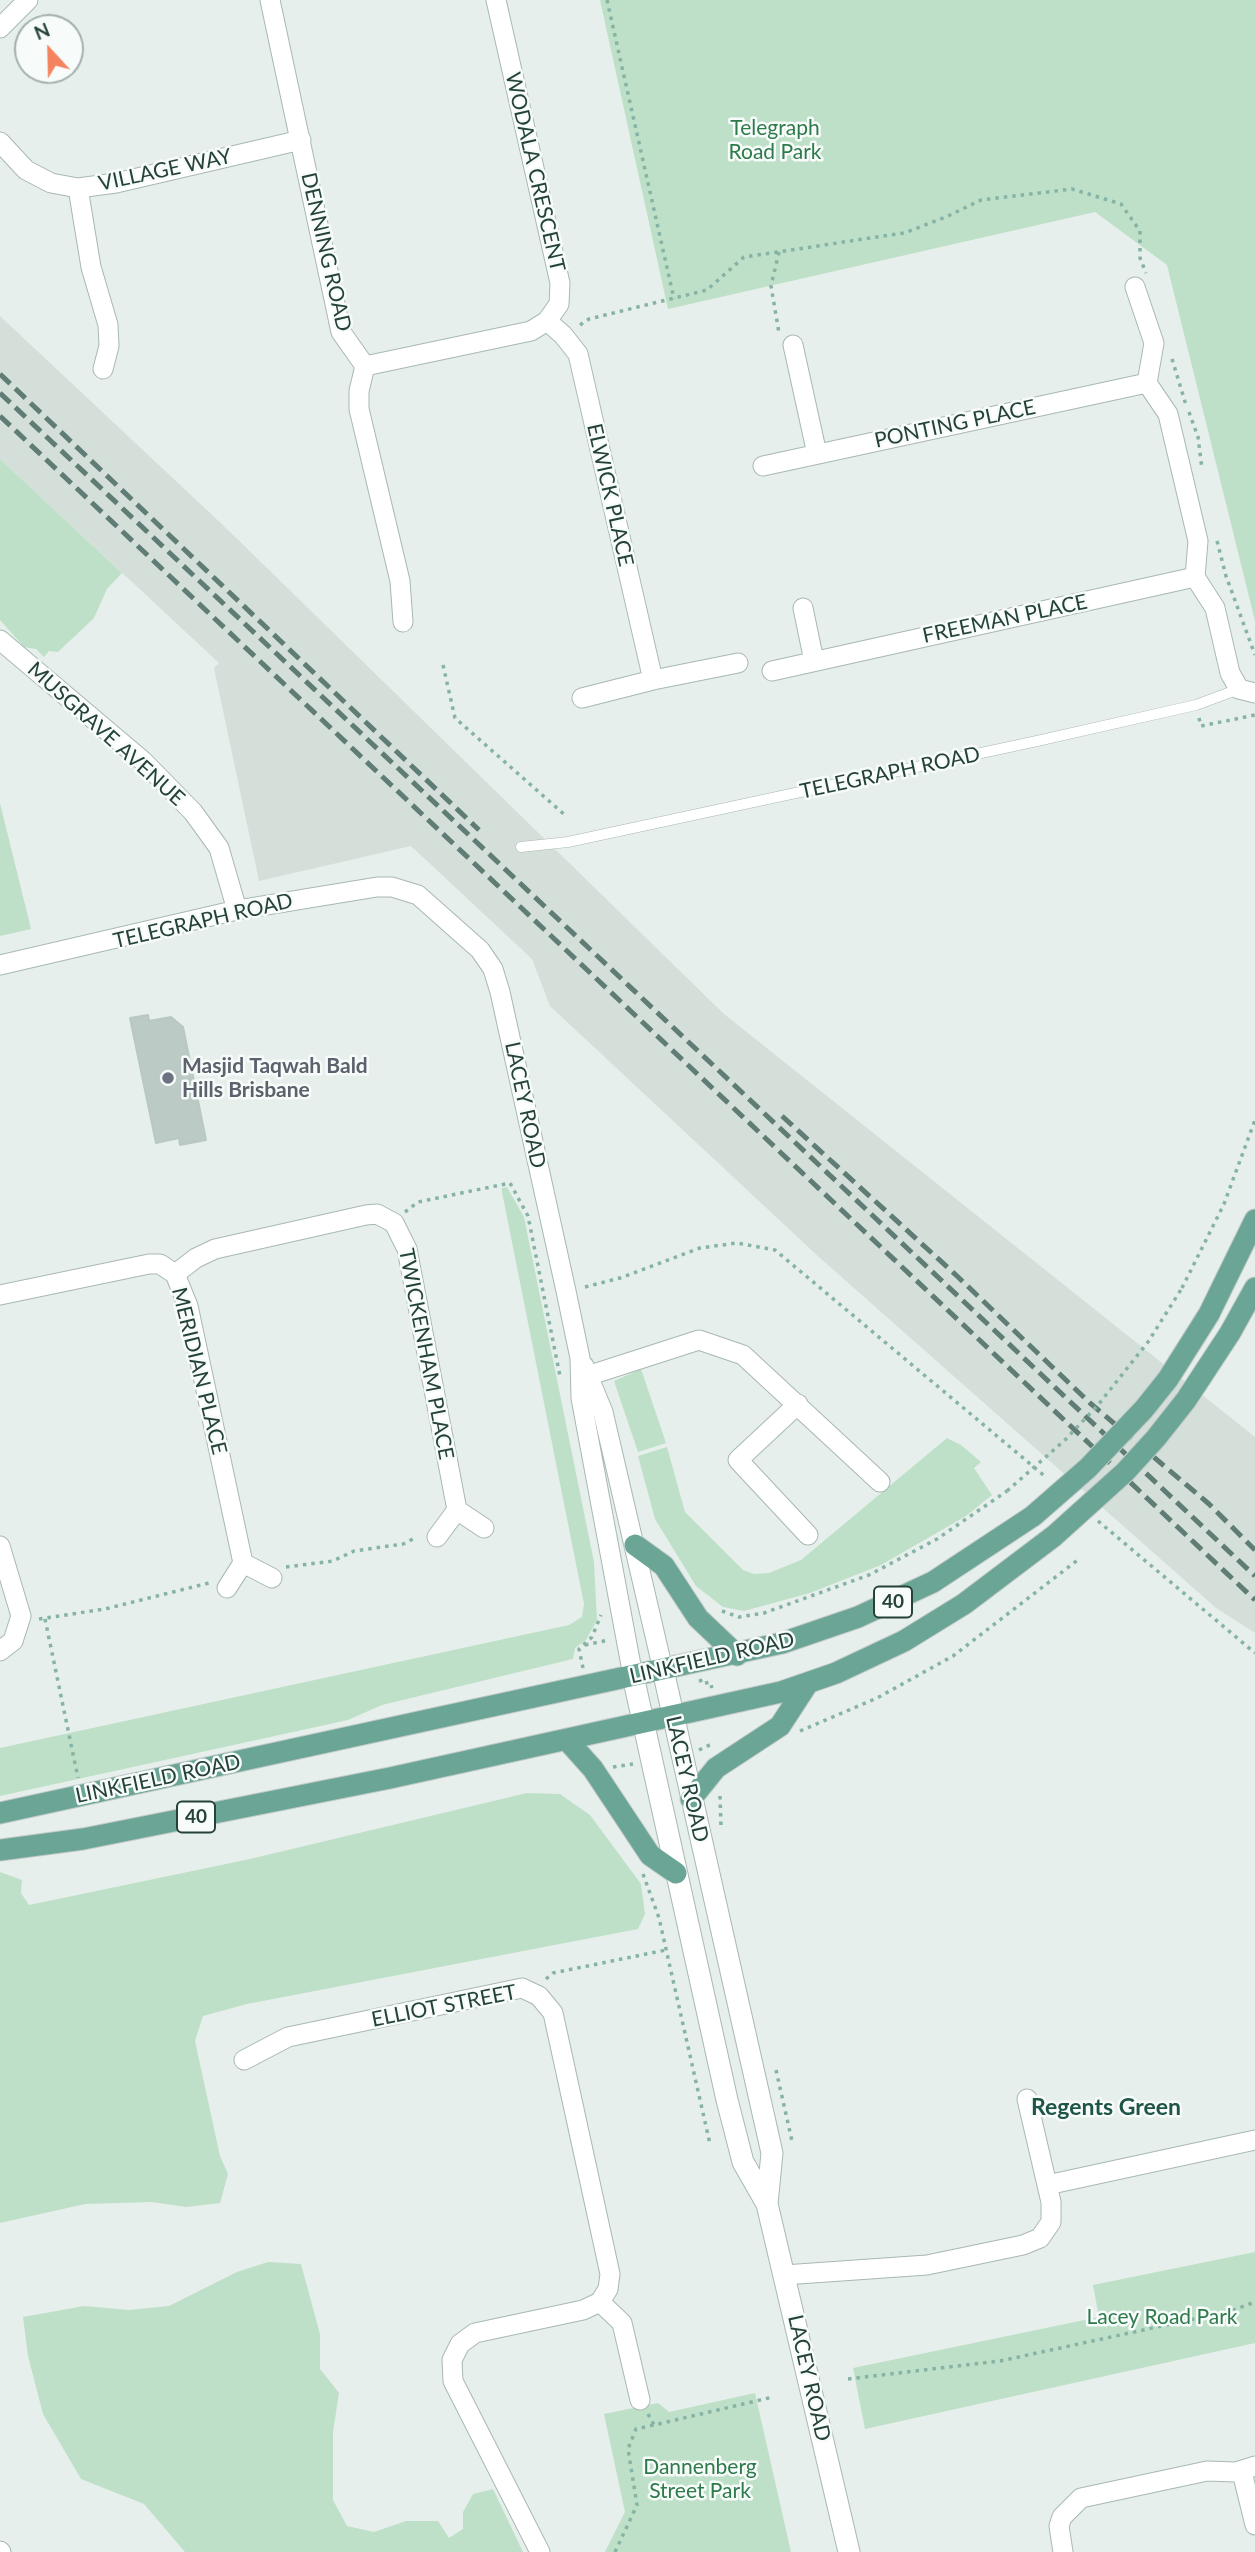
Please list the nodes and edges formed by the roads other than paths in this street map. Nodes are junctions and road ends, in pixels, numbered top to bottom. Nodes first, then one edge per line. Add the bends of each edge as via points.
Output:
1 (28, 0) edge
2 (270, 0) edge
3 (496, 0) edge
4 (0, 28) edge
5 (301, 140) junction
6 (0, 142) edge
7 (78, 188) junction
8 (1142, 283) road end
9 (547, 321) junction
10 (793, 345) road end
11 (365, 366) junction
12 (103, 369) dead end
13 (1147, 383) junction
14 (817, 454) junction
15 (763, 466) dead end
16 (1195, 577) junction
17 (803, 608) dead end
18 (403, 622) dead end
19 (0, 640) edge
20 (814, 661) junction
21 (738, 663) dead end
22 (772, 671) dead end
23 (653, 680) junction
24 (1247, 691) edge
25 (582, 698) dead end
26 (521, 847) dead end
27 (406, 890) joint
28 (237, 911) junction
29 (0, 965) edge
30 (1255, 1220) edge
31 (175, 1274) junction
32 (1255, 1288) edge
33 (0, 1295) edge
34 (583, 1370) junction
35 (798, 1404) junction
36 (880, 1482) dead end
37 (457, 1510) junction
38 (484, 1528) dead end
39 (808, 1535) dead end
40 (437, 1537) road end
41 (635, 1545) junction
42 (0, 1546) edge
43 (243, 1563) junction
44 (272, 1578) road end
45 (227, 1588) road end
46 (0, 1651) edge
47 (737, 1655) junction
48 (663, 1670) junction
49 (633, 1676) junction
50 (808, 1683) junction
51 (673, 1716) junction
52 (642, 1723) junction
53 (567, 1740) junction
54 (691, 1798) junction
55 (0, 1813) edge
56 (0, 1850) edge
57 (676, 1873) junction
58 (244, 2060) dead end
59 (1027, 2099) dead end
60 (1255, 2140) edge
61 (1047, 2185) junction
62 (767, 2204) junction
63 (784, 2275) junction
64 (600, 2302) junction
65 (640, 2400) road end
66 (1249, 2469) edge
67 (1255, 2525) edge
68 (540, 2552) edge
69 (849, 2552) edge
70 (1063, 2552) edge

1 - 4 street
2 - 5 street, DENNING ROAD
3 - 9 street, WODALA CRESCENT via 561,283 559,304
5 - 7 street, VILLAGE WAY
5 - 11 street, DENNING ROAD via 341,332
6 - 7 street, VILLAGE WAY via 26,170 51,183
7 - 12 street via 91,267 108,324
8 - 13 street via 1154,343
9 - 11 street via 531,331
9 - 23 street, ELWICK PLACE via 578,354
10 - 14 street
11 - 18 street via 359,409 400,581
13 - 14 street, PONTING PLACE
13 - 16 street via 1168,414 1198,541
14 - 15 street, PONTING PLACE
16 - 20 street, FREEMAN PLACE
16 - 24 street via 1215,608 1230,673
17 - 20 street
19 - 28 street, MUSGRAVE AVENUE via 143,761 193,812 219,848
20 - 22 street, FREEMAN PLACE
21 - 23 street
23 - 25 street
24 - 26 lane, TELEGRAPH ROAD via 568,842
27 - 28 street, TELEGRAPH ROAD via 363,888
27 - 34 street, LACEY ROAD via 441,913 493,969
28 - 29 street, TELEGRAPH ROAD
30 - 47 main road, LINKFIELD ROAD / 40, bridge via 1209,1314 1168,1379 1088,1468 1033,1516 967,1562 898,1599 826,1629
31 - 33 street, MERIDIAN PLACE via 160,1264 149,1264
31 - 37 street, TWICKENHAM PLACE via 205,1253 228,1246 366,1215 377,1214 394,1223 407,1249
31 - 43 street, MERIDIAN PLACE via 188,1306
32 - 50 main road, LINKFIELD ROAD / 40, bridge via 1186,1400 1156,1438 1054,1535 925,1629
34 - 35 street via 699,1340 753,1362
34 - 41 street, LACEY ROAD via 603,1412
34 - 49 street, LACEY ROAD via 581,1398
35 - 36 street
35 - 39 street via 738,1460
37 - 38 street
37 - 40 street
41 - 47 main road via 664,1566 698,1618
41 - 48 street, LACEY ROAD
42 - 46 street via 21,1616 13,1641
43 - 44 street
43 - 45 street
47 - 48 main road, LINKFIELD ROAD / 40
48 - 49 main road, LINKFIELD ROAD / 40
48 - 51 street, LACEY ROAD
49 - 52 street, LACEY ROAD
49 - 55 main road, LINKFIELD ROAD / 40
50 - 51 main road, LINKFIELD ROAD / 40
50 - 54 main road via 780,1726 716,1768
51 - 52 main road, LINKFIELD ROAD / 40
51 - 54 street, LACEY ROAD
52 - 53 main road, LINKFIELD ROAD / 40
52 - 57 street, LACEY ROAD
53 - 56 main road, LINKFIELD ROAD / 40 via 83,1839
53 - 57 main road via 593,1769 650,1855
54 - 62 street, LACEY ROAD via 772,2153
57 - 62 street, LACEY ROAD via 743,2162
58 - 64 street, ELLIOT STREET via 288,2037 522,1988 540,1996 553,2013 610,2274
59 - 61 street
60 - 61 street
61 - 63 street via 1051,2222 1040,2238 1023,2245 905,2268
62 - 63 street, LACEY ROAD
63 - 69 street, LACEY ROAD
64 - 65 street via 622,2323
64 - 68 street via 583,2310 475,2333 460,2344 452,2360 453,2381
66 - 67 street
66 - 70 street via 1207,2471 1081,2498 1062,2517

